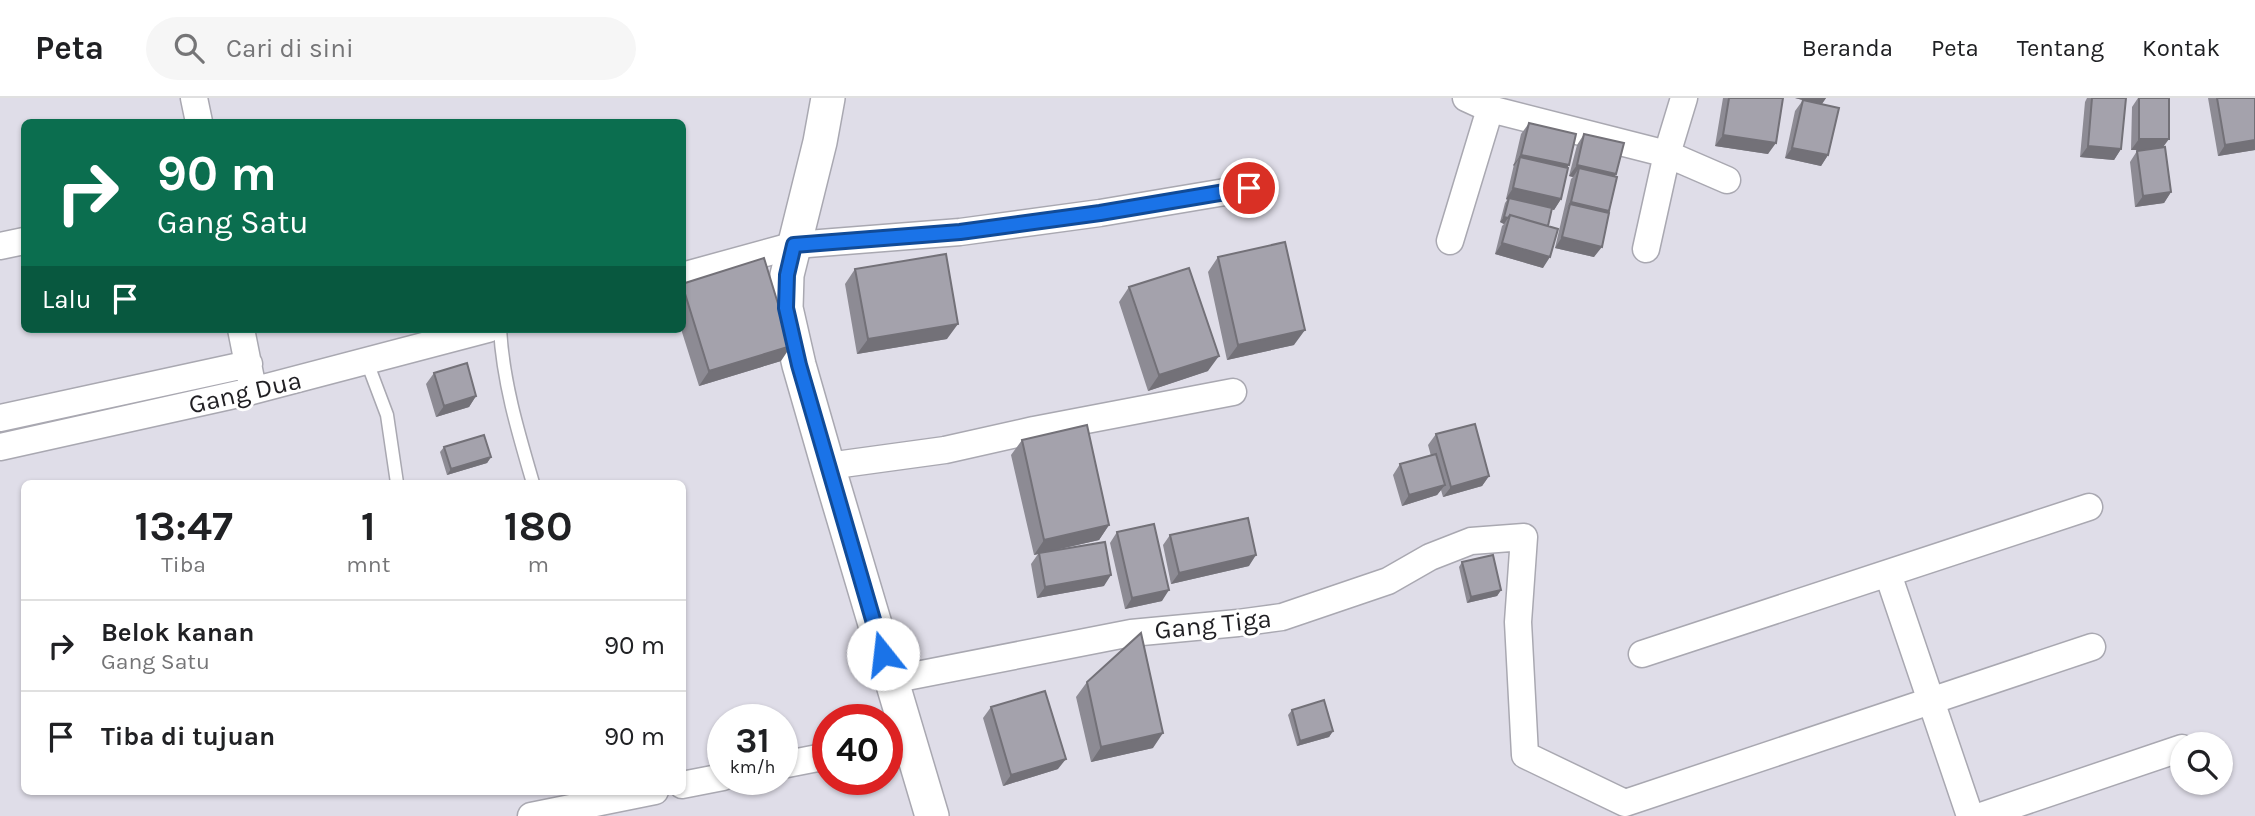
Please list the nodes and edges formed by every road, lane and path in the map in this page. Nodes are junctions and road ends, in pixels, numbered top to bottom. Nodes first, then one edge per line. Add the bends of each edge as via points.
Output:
1 (194, 98) edge
2 (828, 98) edge
3 (1684, 98) edge
4 (1478, 104) edge
5 (198, 119) edge
6 (1667, 154) junction
7 (1727, 180) dead end
8 (1249, 188) dead end
9 (1450, 241) dead end
10 (21, 242) edge
11 (794, 245) junction
12 (0, 246) edge
13 (1646, 248) dead end
14 (686, 275) edge
15 (242, 333) edge
16 (473, 333) edge
17 (500, 333) edge
18 (367, 362) junction
19 (249, 363) junction
20 (252, 391) junction
21 (1233, 392) dead end
22 (0, 418) edge
23 (0, 447) edge
24 (828, 466) junction
25 (397, 480) edge
26 (532, 480) edge
27 (2089, 507) dead end
28 (1888, 573) junction
29 (2092, 647) dead end
30 (1642, 654) dead end
31 (891, 680) junction
32 (1931, 701) junction
33 (894, 704) edge
34 (2170, 752) edge
35 (903, 753) edge
36 (707, 780) edge
37 (686, 784) edge
38 (635, 795) edge
39 (531, 816) edge
40 (932, 816) edge
41 (1970, 816) edge
42 (1981, 816) edge

1 - 5 street
2 - 11 street
3 - 6 street
4 - 6 street
4 - 9 street
6 - 7 street
6 - 13 street
8 - 11 street via 960,232
10 - 12 street
11 - 14 street
11 - 24 street via 786,308
15 - 19 street
16 - 18 street, Gang Dua
17 - 26 lane via 508,392
18 - 20 street, Gang Dua
18 - 25 lane via 387,415
19 - 20 street
19 - 22 street
20 - 23 street, Gang Dua
21 - 24 street via 945,450
24 - 31 street
27 - 28 street
28 - 30 street
28 - 32 street
29 - 32 street
31 - 32 street, Gang Tiga via 1131,633 1282,617 1388,581 1430,556 1471,541 1524,537 1518,622 1525,755 1625,803
31 - 33 street
32 - 41 street
34 - 42 street
35 - 40 street
36 - 37 street
38 - 39 street

